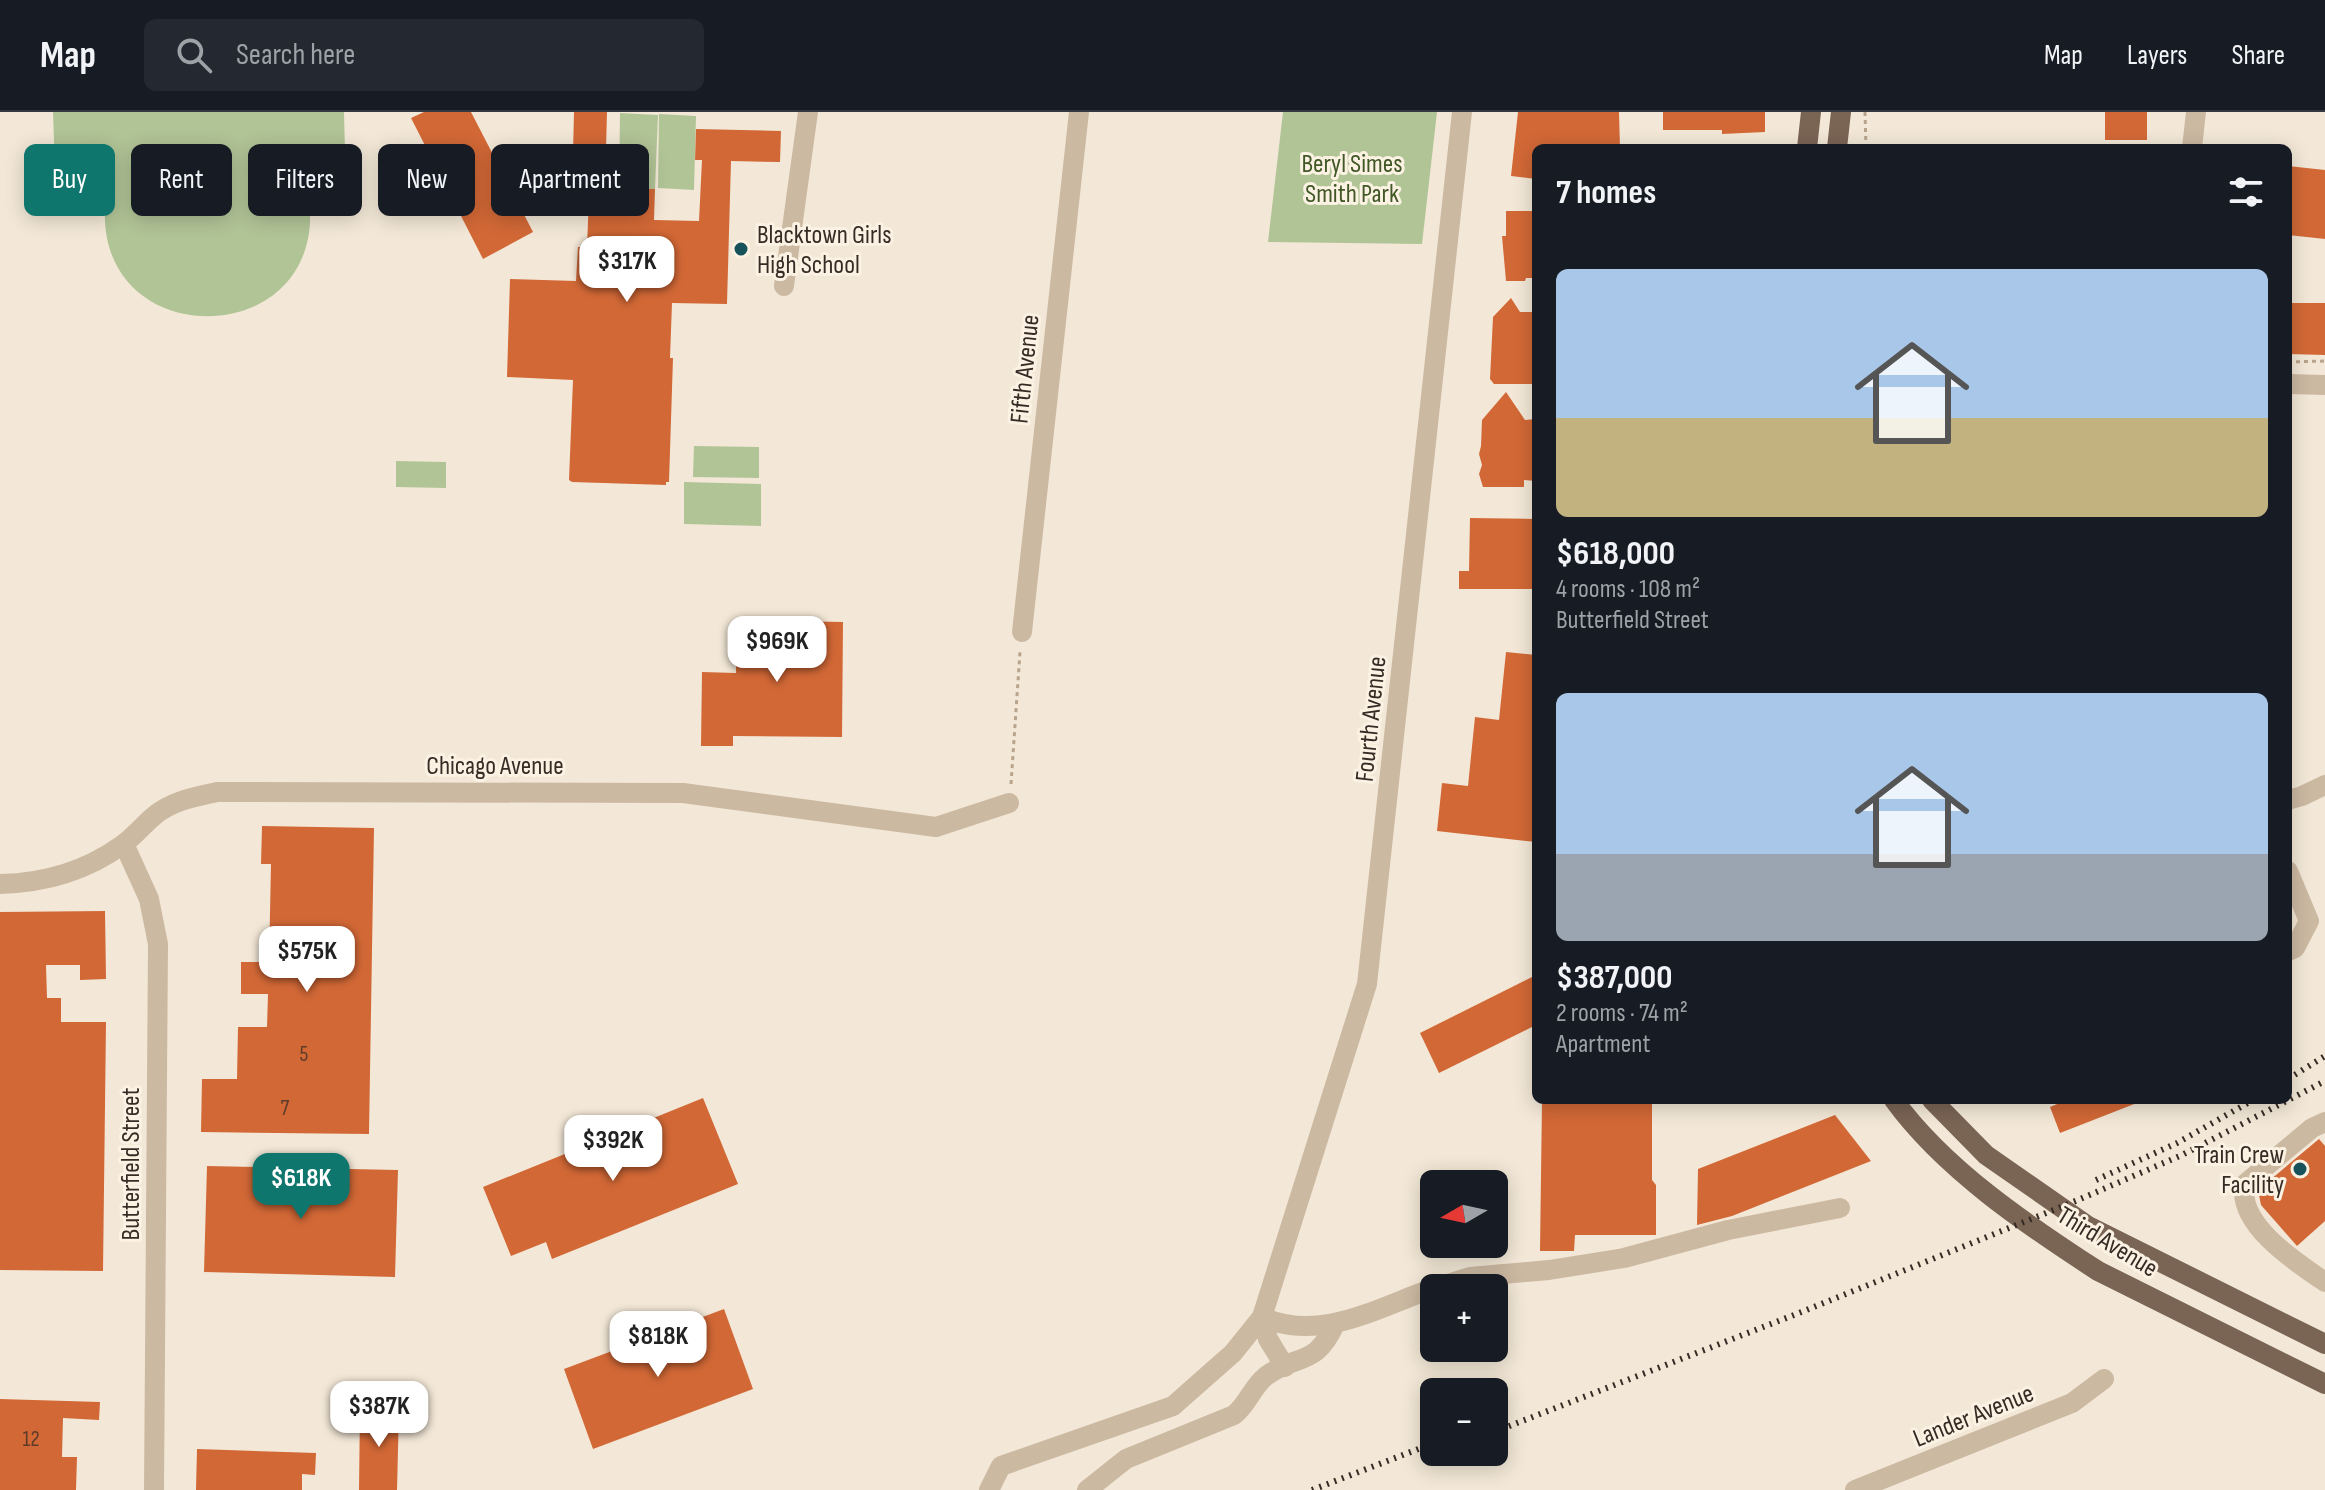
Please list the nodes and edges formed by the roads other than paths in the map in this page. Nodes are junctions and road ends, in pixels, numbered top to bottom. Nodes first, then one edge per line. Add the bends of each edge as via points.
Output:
1 (808, 112) edge
2 (1079, 112) edge
3 (1462, 112) edge
4 (1811, 112) edge
5 (1841, 112) edge
6 (2196, 112) edge
7 (1807, 144) edge
8 (1837, 144) edge
9 (2192, 144) edge
10 (784, 286) dead end
11 (2292, 384) edge
12 (2325, 385) edge
13 (1022, 632) road end
14 (2325, 785) edge
15 (2295, 798) edge
16 (1009, 803) road end
17 (124, 844) junction
18 (2292, 881) edge
19 (0, 884) edge
20 (2292, 949) edge
21 (1898, 1104) edge
22 (1936, 1104) edge
23 (2325, 1122) edge
24 (1840, 1208) dead end
25 (1504, 1274) edge
26 (2325, 1282) edge
27 (1420, 1293) edge
28 (1262, 1317) junction
29 (1335, 1324) junction
30 (2325, 1344) edge
31 (1285, 1367) junction
32 (2104, 1379) dead end
33 (2325, 1384) edge
34 (154, 1490) edge
35 (989, 1490) edge
36 (1087, 1490) edge
37 (1855, 1490) edge

1 - 10 street
2 - 13 street, Fifth Avenue
3 - 28 street, Fourth Avenue via 1367,984
4 - 7 main road
5 - 8 main road
6 - 9 street
11 - 12 street
14 - 15 street
16 - 17 street, Chicago Avenue via 936,827 683,793 243,791 175,803
17 - 19 street, Chicago Avenue via 70,872
17 - 34 street, Butterfield Street via 149,899 158,944
18 - 20 street via 2309,921
21 - 33 main road, Third Avenue via 1981,1188 2064,1249
22 - 30 main road, Third Avenue via 1986,1155 2088,1226
23 - 26 street via 2245,1184 2243,1193 2256,1223 2285,1254
24 - 25 street via 1624,1258
27 - 29 street
28 - 29 street via 1294,1327
28 - 31 street
28 - 35 street via 1233,1353 1173,1406 1001,1466
29 - 31 street via 1318,1351
31 - 36 street via 1267,1375 1234,1415 1126,1459
32 - 37 street, Lander Avenue via 2072,1403

